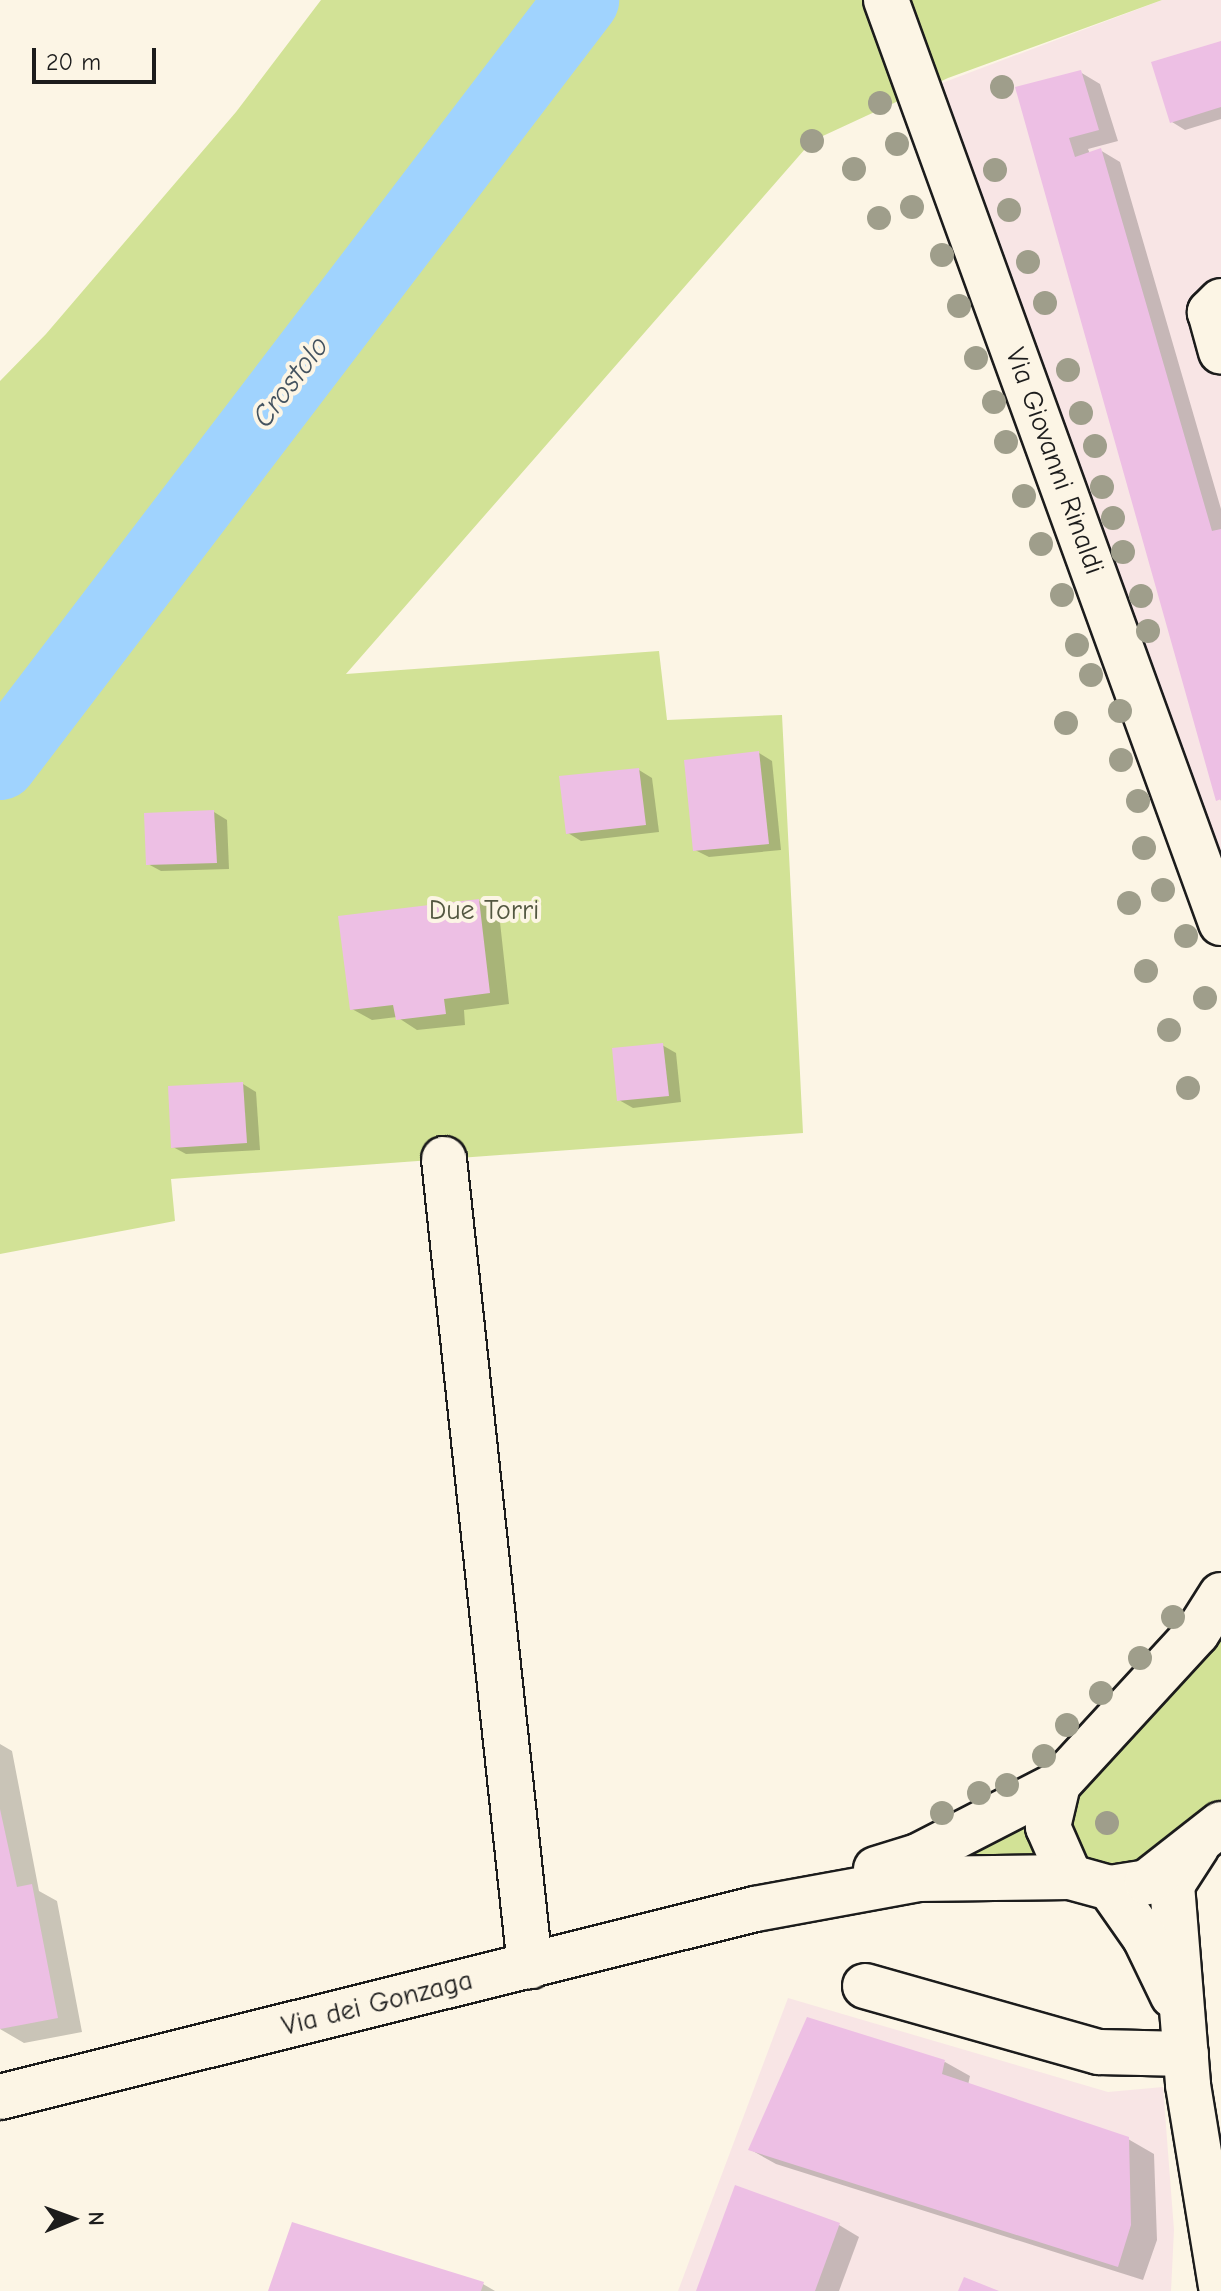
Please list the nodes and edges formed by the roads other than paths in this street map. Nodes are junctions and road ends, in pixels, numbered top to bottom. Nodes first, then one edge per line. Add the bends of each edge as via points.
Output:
1 (886, 0) edge
2 (1221, 301) edge
3 (1221, 352) edge
4 (1221, 923) edge
5 (444, 1159) dead end
6 (1221, 1595) edge
7 (1058, 1784) junction
8 (1209, 1835) edge
9 (1090, 1883) junction
10 (755, 1909) junction
11 (530, 1966) junction
12 (865, 1986) dead end
13 (1185, 2037) junction
14 (0, 2097) edge
15 (1221, 2286) edge

1 - 4 street, Via Giovanni Rinaldi
2 - 3 street via 1210,312
5 - 11 street
6 - 7 street, Via dei Gonzaga via 1197,1633
7 - 9 street, Via dei Gonzaga via 1048,1827
7 - 10 street, Via dei Gonzaga via 918,1856
8 - 9 street, Via dei Gonzaga via 1147,1882
8 - 13 street via 1172,1885
9 - 10 street, Via dei Gonzaga via 918,1879
9 - 13 street via 1145,1938
10 - 11 street, Via dei Gonzaga
11 - 14 street, Via dei Gonzaga
12 - 13 street via 1099,2052
13 - 15 street

